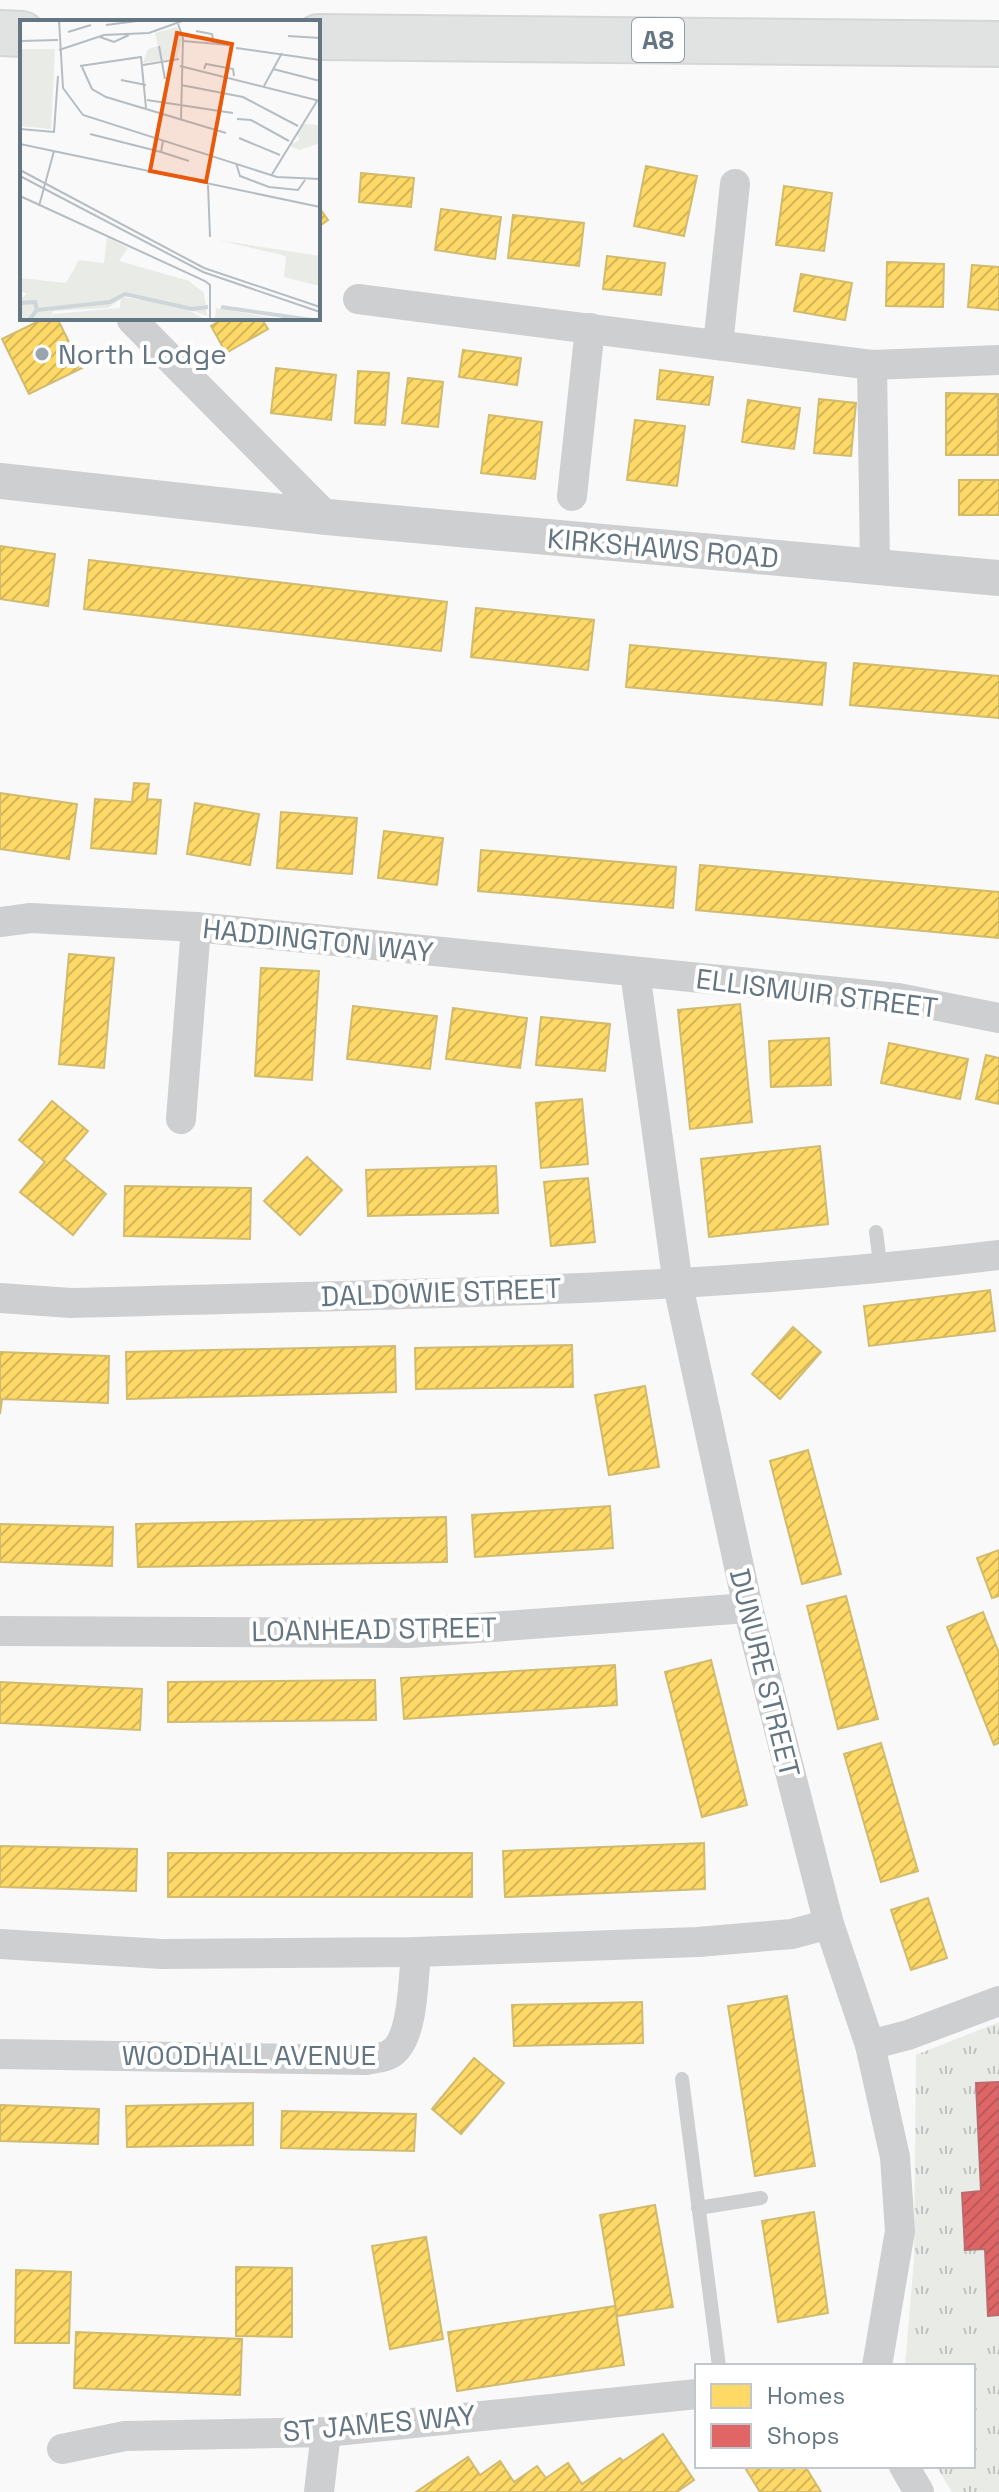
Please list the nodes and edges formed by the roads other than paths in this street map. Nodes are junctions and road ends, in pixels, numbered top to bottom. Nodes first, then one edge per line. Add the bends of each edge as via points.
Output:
1 (0, 33) edge
2 (20, 34) edge
3 (320, 37) edge
4 (999, 44) edge
5 (735, 184) dead end
6 (358, 299) dead end
7 (132, 320) edge
8 (590, 328) junction
9 (718, 345) junction
10 (999, 360) edge
11 (872, 365) junction
12 (0, 481) edge
13 (572, 496) dead end
14 (327, 517) junction
15 (875, 567) junction
16 (999, 578) edge
17 (0, 922) edge
18 (196, 927) junction
19 (635, 972) junction
20 (999, 1018) edge
21 (181, 1119) dead end
22 (876, 1232) dead end
23 (999, 1255) edge
24 (881, 1270) junction
25 (678, 1285) junction
26 (0, 1298) edge
27 (748, 1608) junction
28 (0, 1631) edge
29 (829, 1924) junction
30 (0, 1944) edge
31 (416, 1952) junction
32 (999, 2001) edge
33 (870, 2045) junction
34 (0, 2054) edge
35 (682, 2079) dead end
36 (761, 2198) dead end
37 (698, 2208) junction
38 (719, 2364) edge
39 (877, 2364) edge
40 (695, 2394) edge
41 (326, 2432) junction
42 (62, 2449) dead end
43 (905, 2468) edge
44 (319, 2492) edge
45 (919, 2492) edge

1 - 2 highway
3 - 4 highway, A8
5 - 9 street
6 - 8 street
7 - 14 street
8 - 9 street
8 - 13 street
9 - 11 street
10 - 11 street
11 - 15 street
12 - 14 street, KIRKSHAWS ROAD
14 - 15 street, KIRKSHAWS ROAD
15 - 16 street, KIRKSHAWS ROAD
17 - 18 street, HADDINGTON WAY via 31,918
18 - 19 street, HADDINGTON WAY
18 - 21 street
19 - 20 street, ELLISMUIR STREET via 898,998
19 - 25 street, DUNURE STREET
22 - 24 lane
23 - 24 street, DALDOWIE STREET
24 - 25 street, DALDOWIE STREET
25 - 26 street, DALDOWIE STREET via 71,1303
25 - 27 street, DUNURE STREET
27 - 28 street, LOANHEAD STREET via 410,1633
27 - 29 street, DUNURE STREET
29 - 31 street via 792,1934 698,1942
29 - 33 street, DUNURE STREET
30 - 31 street via 162,1954
31 - 34 street, WOODHALL AVENUE via 407,2030 389,2056 366,2060
32 - 33 street
33 - 39 street, DUNURE STREET via 895,2157 900,2231
35 - 37 lane
36 - 37 lane
37 - 38 lane
40 - 41 street, ST JAMES WAY
41 - 42 street, ST JAMES WAY via 125,2436
41 - 44 street
43 - 45 street

